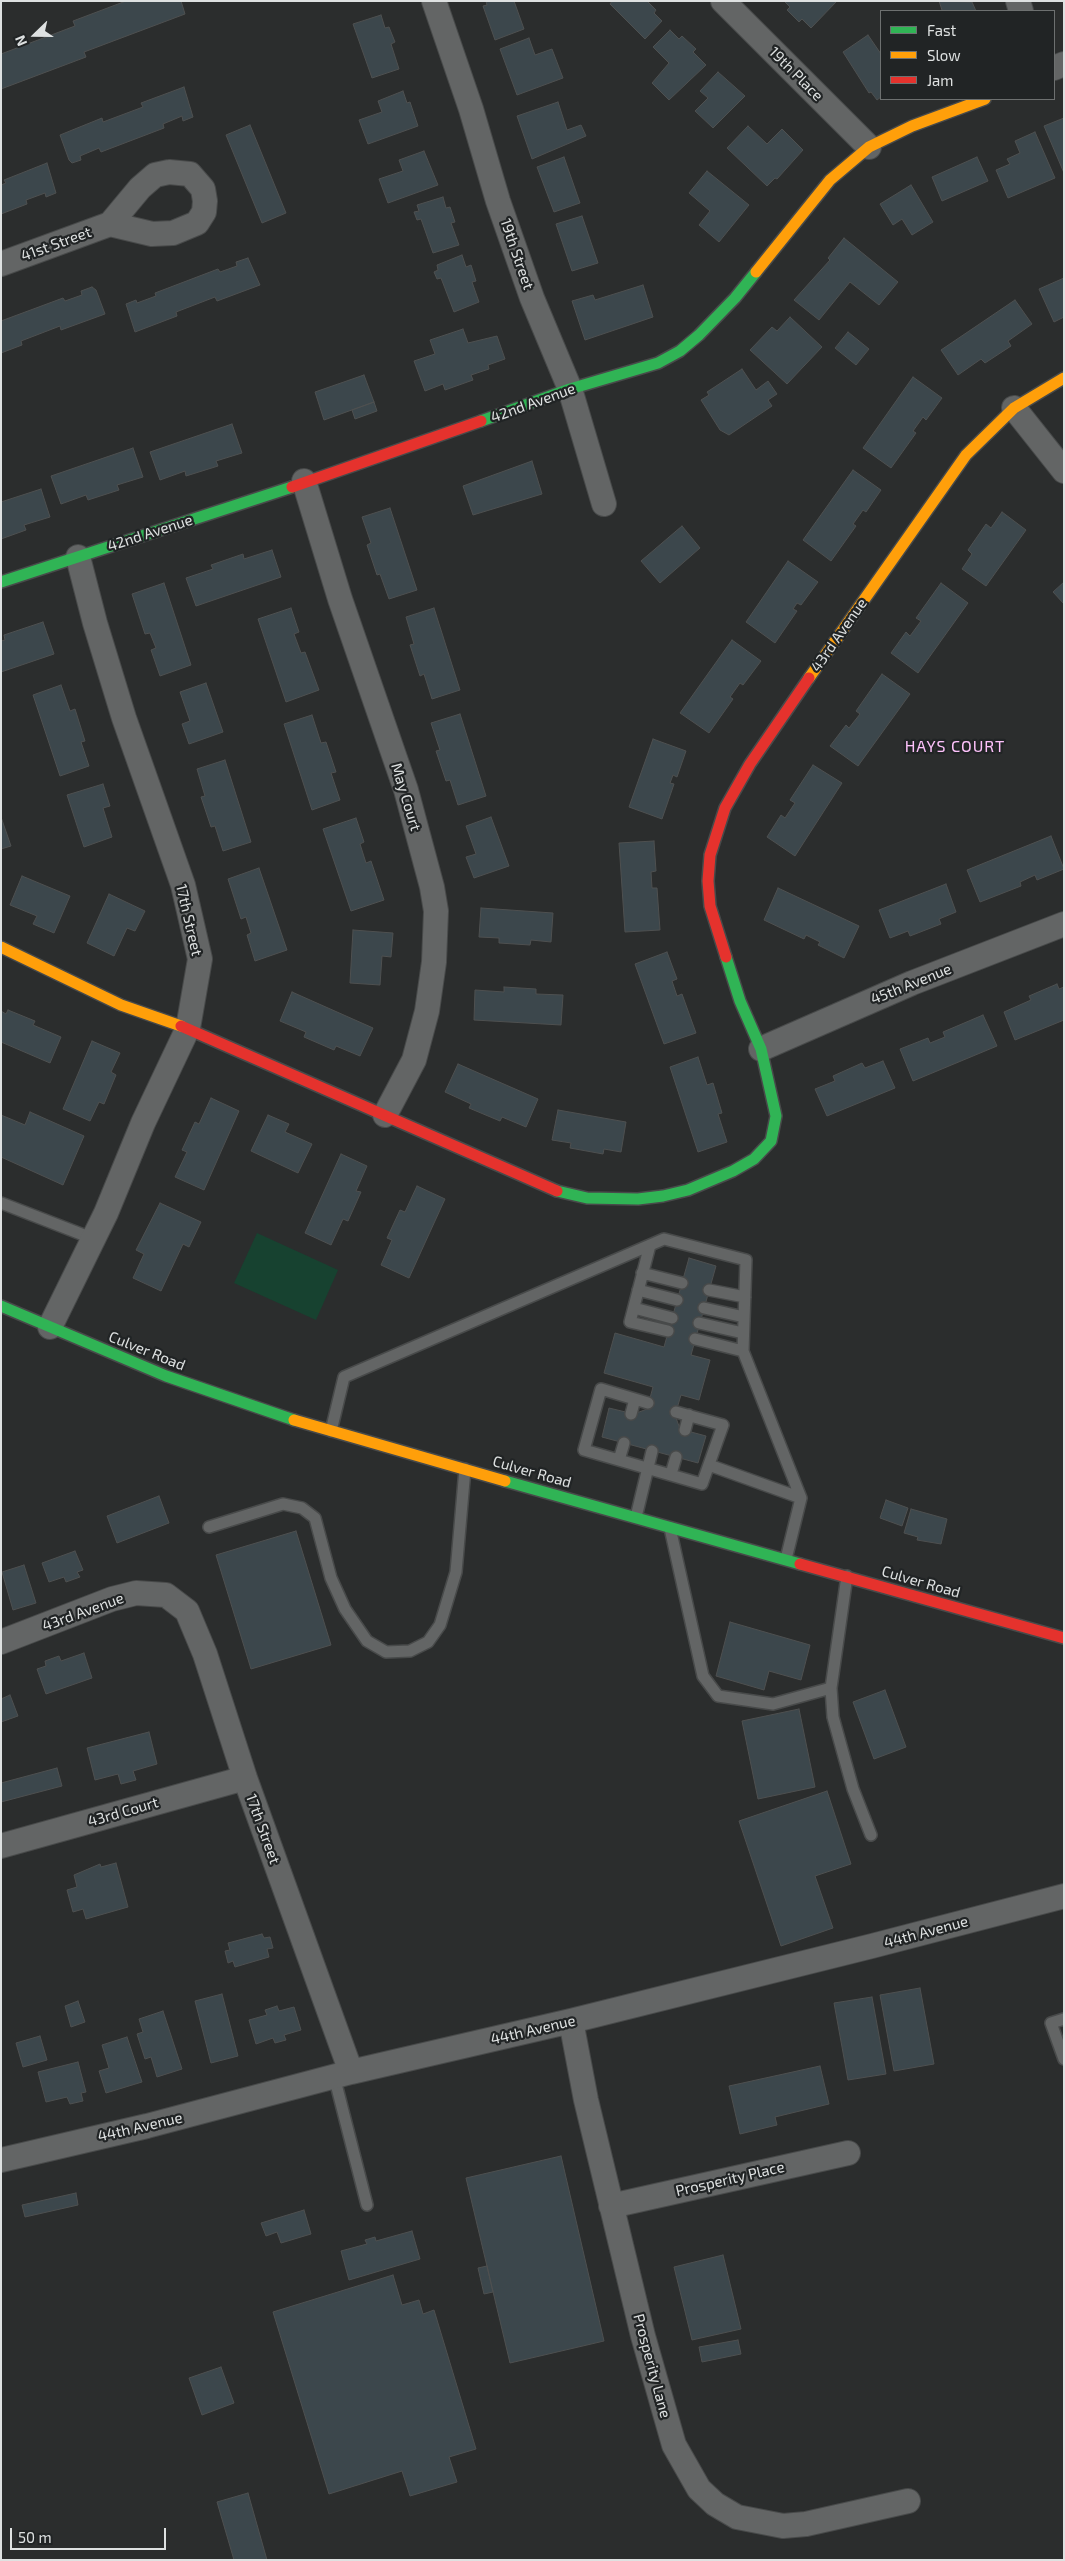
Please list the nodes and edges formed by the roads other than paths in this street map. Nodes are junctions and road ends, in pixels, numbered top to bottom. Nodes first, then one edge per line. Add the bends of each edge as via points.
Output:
1 (434, 1) edge
2 (723, 1) edge
3 (983, 100) edge
4 (869, 147) junction
5 (110, 224) dead end
6 (1, 264) edge
7 (1064, 378) edge
8 (570, 389) junction
9 (1014, 408) junction
10 (1064, 471) edge
11 (304, 482) junction
12 (604, 504) dead end
13 (78, 557) junction
14 (1, 582) edge
15 (1064, 924) edge
16 (1, 947) edge
17 (188, 1028) junction
18 (761, 1049) junction
19 (385, 1115) junction
20 (1, 1203) edge
21 (94, 1239) junction
22 (650, 1245) junction
23 (642, 1273) junction
24 (682, 1283) dead end
25 (638, 1290) junction
26 (709, 1290) dead end
27 (745, 1297) junction
28 (677, 1300) dead end
29 (1, 1306) edge
30 (634, 1308) junction
31 (704, 1308) dead end
32 (744, 1317) junction
33 (672, 1318) dead end
34 (699, 1323) dead end
35 (50, 1327) junction
36 (668, 1331) dead end
37 (743, 1333) junction
38 (695, 1339) dead end
39 (743, 1350) junction
40 (635, 1399) junction
41 (648, 1403) dead end
42 (676, 1412) dead end
43 (631, 1414) dead end
44 (689, 1415) junction
45 (685, 1430) dead end
46 (331, 1431) junction
47 (624, 1443) dead end
48 (652, 1451) dead end
49 (676, 1457) dead end
50 (619, 1460) junction
51 (709, 1465) junction
52 (466, 1469) junction
53 (648, 1469) junction
54 (671, 1474) junction
55 (801, 1498) junction
56 (636, 1517) junction
57 (209, 1527) dead end
58 (669, 1527) junction
59 (786, 1559) junction
60 (847, 1576) junction
61 (166, 1594) joint
62 (1064, 1638) edge
63 (1, 1642) edge
64 (831, 1688) junction
65 (245, 1778) junction
66 (870, 1835) dead end
67 (1, 1846) edge
68 (1064, 1896) edge
69 (1064, 2019) edge
70 (571, 2021) junction
71 (1064, 2060) edge
72 (342, 2074) junction
73 (848, 2153) dead end
74 (1, 2160) edge
75 (367, 2205) dead end
76 (612, 2206) junction
77 (908, 2501) dead end

1 - 8 street, 19th Street via 501,210 532,298
2 - 4 street, 19th Place
3 - 4 street, 42nd Avenue via 912,126
4 - 8 street, 42nd Avenue via 830,180 734,298 680,351 658,363
5 - 6 street, 41st Street
7 - 9 street, 43rd Avenue
8 - 11 street, 42nd Avenue via 398,452
8 - 12 street, 19th Street
9 - 10 street
9 - 18 street, 43rd Avenue via 966,455 773,729 725,808 710,855 710,906 740,1002
11 - 13 street, 42nd Avenue
11 - 19 street, May Court via 340,599 406,790 436,911 435,954 427,1011 414,1060
13 - 14 street, 42nd Avenue
13 - 17 street, 17th Street via 115,688 183,885 195,933 200,959
15 - 18 street, 45th Avenue via 912,983
16 - 17 street, 43rd Avenue via 121,1005
17 - 19 street, 43rd Avenue
17 - 21 street, 17th Street
18 - 19 street, 43rd Avenue via 776,1116 771,1141 754,1159 733,1171 688,1190 663,1196 621,1199 563,1193
20 - 21 lane
21 - 35 street, 17th Street
22 - 23 lane
22 - 27 lane via 664,1239 746,1260
22 - 46 lane via 344,1377
23 - 24 lane
23 - 25 lane
25 - 28 lane
25 - 30 lane
26 - 27 lane
27 - 32 lane
29 - 35 street, Culver Road
30 - 33 lane
30 - 36 lane via 630,1322
31 - 32 lane
32 - 37 lane
34 - 37 lane
35 - 46 street, Culver Road via 166,1376
37 - 39 lane
38 - 39 lane
39 - 55 lane
40 - 41 lane
40 - 43 lane
40 - 50 lane via 601,1389 584,1450
42 - 44 lane
44 - 45 lane
44 - 51 lane via 723,1425
46 - 52 street, Culver Road
47 - 50 lane
48 - 53 lane
49 - 54 lane
50 - 53 lane
51 - 54 lane via 702,1484
51 - 55 lane
52 - 56 street, Culver Road
52 - 57 lane via 456,1572 440,1625 428,1642 410,1651 386,1652 366,1641 345,1609 331,1578 315,1518 302,1508 283,1504
53 - 54 lane
53 - 56 lane
55 - 59 lane
56 - 58 street, Culver Road
58 - 59 street, Culver Road
58 - 64 lane via 703,1676 718,1696 773,1704
59 - 60 street, Culver Road
60 - 62 street, Culver Road
60 - 64 lane
61 - 63 street, 43rd Avenue via 136,1592
61 - 65 street, 17th Street via 187,1610 205,1654
64 - 66 lane via 833,1717
65 - 67 street, 43rd Court
65 - 72 street, 17th Street
68 - 70 street, 44th Avenue
69 - 71 lane via 1051,2023
70 - 72 street, 44th Avenue
70 - 76 street, Prosperity Lane
72 - 74 street, 44th Avenue via 147,2126
72 - 75 lane
73 - 76 street, Prosperity Place
76 - 77 street, Prosperity Lane via 643,2336 674,2445 699,2489 715,2504 737,2517 782,2526 806,2524

